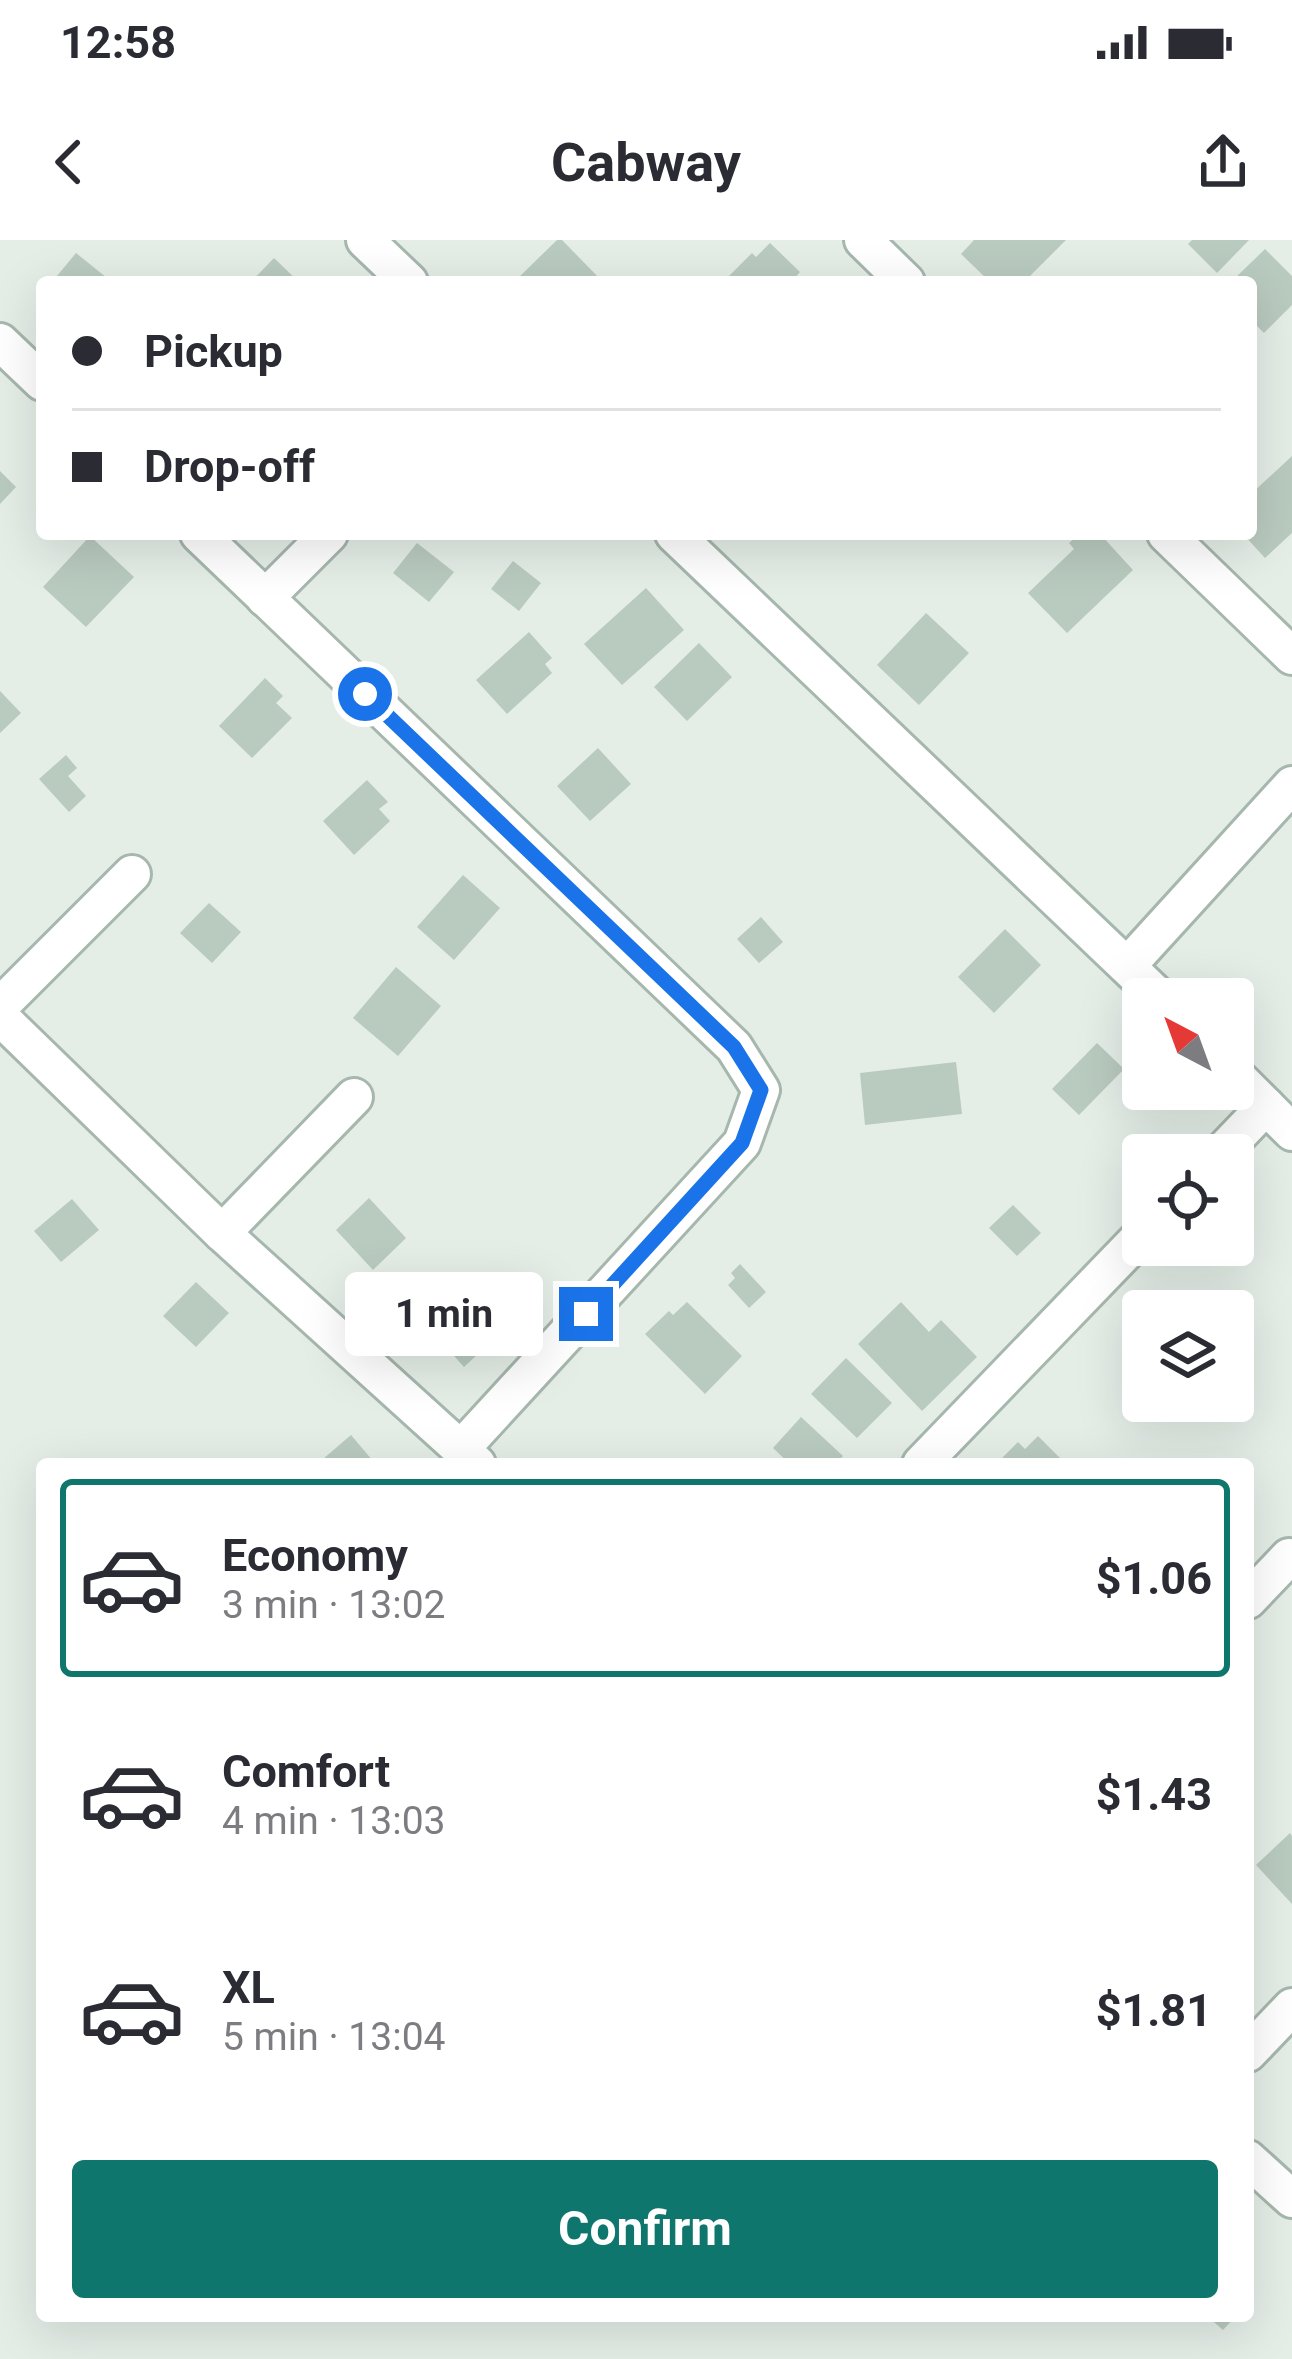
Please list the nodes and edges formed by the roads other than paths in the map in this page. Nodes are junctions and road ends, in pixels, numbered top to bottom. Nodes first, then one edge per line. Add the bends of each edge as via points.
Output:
1 (365, 240) edge
2 (863, 240) edge
3 (403, 276) edge
4 (900, 276) edge
5 (0, 342) edge
6 (36, 376) edge
7 (205, 540) edge
8 (323, 540) edge
9 (680, 540) edge
10 (1172, 540) edge
11 (265, 598) junction
12 (1292, 656) edge
13 (1292, 785) edge
14 (131, 874) dead end
15 (1128, 965) junction
16 (1141, 978) edge
17 (0, 1006) edge
18 (0, 1017) edge
19 (1254, 1094) edge
20 (355, 1097) dead end
21 (1279, 1119) edge
22 (222, 1233) junction
23 (1122, 1256) edge
24 (469, 1457) edge
25 (927, 1458) edge
26 (1288, 1557) dead end
27 (1254, 1594) edge
28 (1292, 2007) edge
29 (1254, 2048) edge
30 (1254, 2164) edge
31 (1292, 2199) edge

1 - 3 street
2 - 4 street
5 - 6 street
7 - 11 street
8 - 11 street
9 - 15 street
10 - 12 street
11 - 24 street via 734,1047 761,1090 742,1143
13 - 15 street
14 - 17 street
15 - 16 street
18 - 22 street
19 - 21 street
20 - 22 street
22 - 24 street
23 - 25 street
26 - 27 street
28 - 29 street
30 - 31 street

